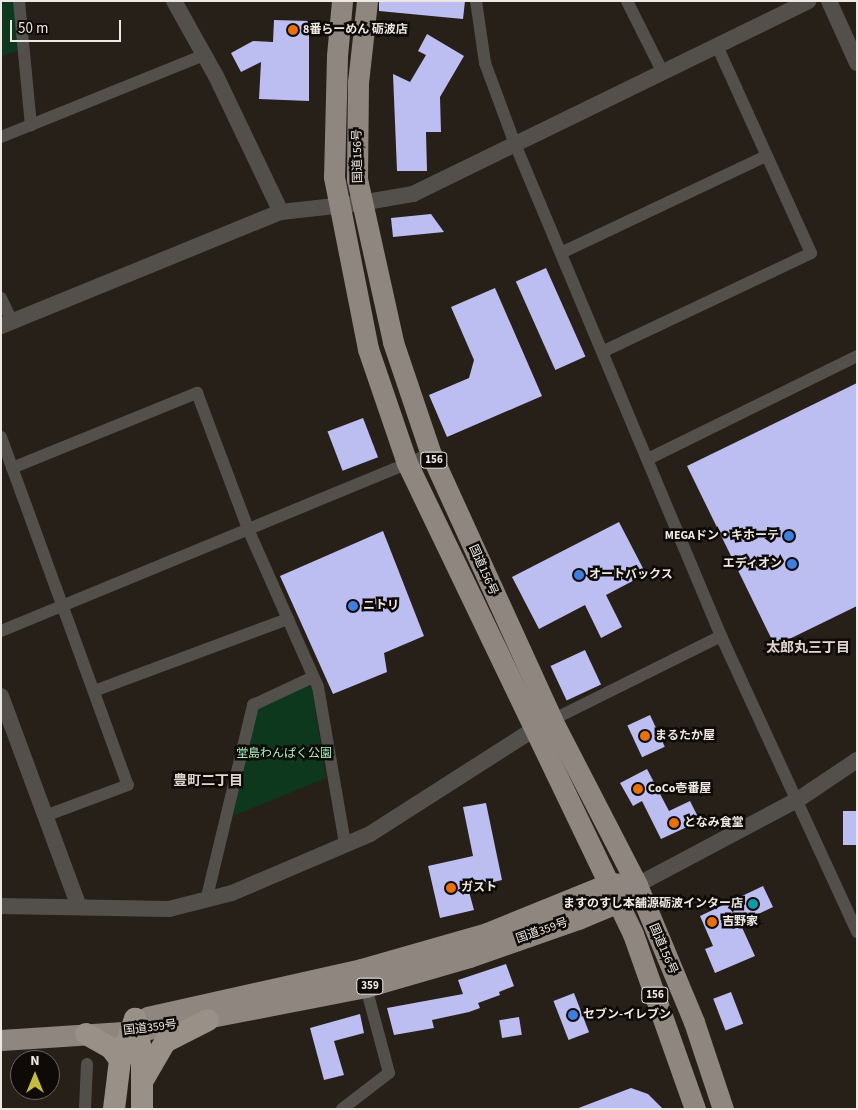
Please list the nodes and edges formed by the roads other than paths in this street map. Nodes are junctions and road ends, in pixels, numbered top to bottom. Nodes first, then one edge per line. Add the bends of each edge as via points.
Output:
1 (19, 1) edge
2 (174, 1) edge
3 (342, 1) edge
4 (367, 1) edge
5 (476, 1) edge
6 (627, 1) edge
7 (808, 1) edge
8 (829, 1) edge
9 (717, 46) junction
10 (204, 54) junction
11 (857, 63) edge
12 (663, 73) junction
13 (31, 125) junction
14 (1, 138) edge
15 (516, 144) junction
16 (766, 156) junction
17 (361, 204) junction
18 (338, 206) junction
19 (281, 212) junction
20 (563, 252) junction
21 (1, 298) edge
22 (6, 324) edge
23 (604, 351) junction
24 (857, 356) edge
25 (1, 437) edge
26 (431, 454) junction
27 (648, 459) junction
28 (407, 463) junction
29 (12, 468) junction
30 (248, 529) junction
31 (63, 606) junction
32 (288, 619) junction
33 (1, 630) edge
34 (721, 636) junction
35 (313, 677) junction
36 (94, 691) junction
37 (1, 696) edge
38 (543, 724) junction
39 (857, 760) edge
40 (799, 799) junction
41 (45, 816) junction
42 (345, 844) junction
43 (610, 883) junction
44 (636, 885) junction
45 (206, 901) junction
46 (619, 902) junction
47 (1, 906) edge
48 (79, 907) junction
49 (857, 932) edge
50 (366, 987) junction
51 (208, 1020) junction
52 (134, 1028) junction
53 (86, 1034) junction
54 (53, 1035) junction
55 (1, 1040) edge
56 (120, 1060) junction
57 (87, 1064) dead end
58 (143, 1080) junction
59 (85, 1109) edge
60 (114, 1109) edge
61 (142, 1109) edge
62 (342, 1109) edge
63 (695, 1109) edge
64 (723, 1109) edge

1 - 13 street
2 - 10 street
3 - 18 highway, 国道156号 / 156 via 334,177
4 - 17 highway, 国道156号 / 156 via 358,82 357,179
5 - 15 street via 485,63
6 - 12 street
7 - 9 street
8 - 11 street
9 - 12 street
9 - 16 street
10 - 13 street
10 - 19 street
12 - 15 street
13 - 14 street
15 - 17 street via 413,194
15 - 20 street
16 - 20 street
16 - 23 street via 811,253
17 - 18 street
17 - 26 highway, 国道156号 / 156 via 393,342
18 - 19 street
18 - 28 highway, 国道156号 / 156 via 368,349
19 - 22 street
20 - 23 street
21 - 22 street
23 - 27 street
24 - 27 street
25 - 29 street
26 - 28 street
26 - 38 highway, 国道156号 / 156
27 - 34 street
28 - 30 street
28 - 38 highway, 国道156号 / 156
29 - 30 street via 197,393
29 - 31 street
30 - 31 street
30 - 32 street
31 - 33 street
31 - 36 street
32 - 35 street
32 - 36 street
34 - 38 street
34 - 40 street
35 - 42 street
35 - 45 street via 253,705
36 - 41 street via 128,785
37 - 41 street
38 - 42 street via 370,834
38 - 43 highway, 国道156号 / 156
38 - 44 highway, 国道156号 / 156
39 - 40 street
40 - 44 street
40 - 49 street
41 - 48 street
42 - 45 street
43 - 44 highway, 国道359号 / 359
43 - 46 highway, 国道156号 / 156
43 - 52 highway, 国道359号 / 359 via 487,933
44 - 46 highway, 国道359号 / 359
44 - 64 highway, 国道156号 / 156 via 694,1022
45 - 48 street via 169,909
46 - 50 highway, 国道359号 / 359 via 469,957
46 - 63 highway, 国道156号 / 156
47 - 48 street
50 - 51 highway, 国道359号 / 359
50 - 62 street via 389,1074
51 - 52 highway, 国道359号 / 359
51 - 58 highway via 165,1042
52 - 53 highway, 国道359号 / 359
52 - 54 highway, 国道359号 / 359
52 - 56 highway
52 - 58 highway
53 - 54 highway, 国道359号 / 359
53 - 56 highway via 111,1048
54 - 55 highway, 国道359号 / 359
56 - 60 highway
57 - 59 street
58 - 61 highway

